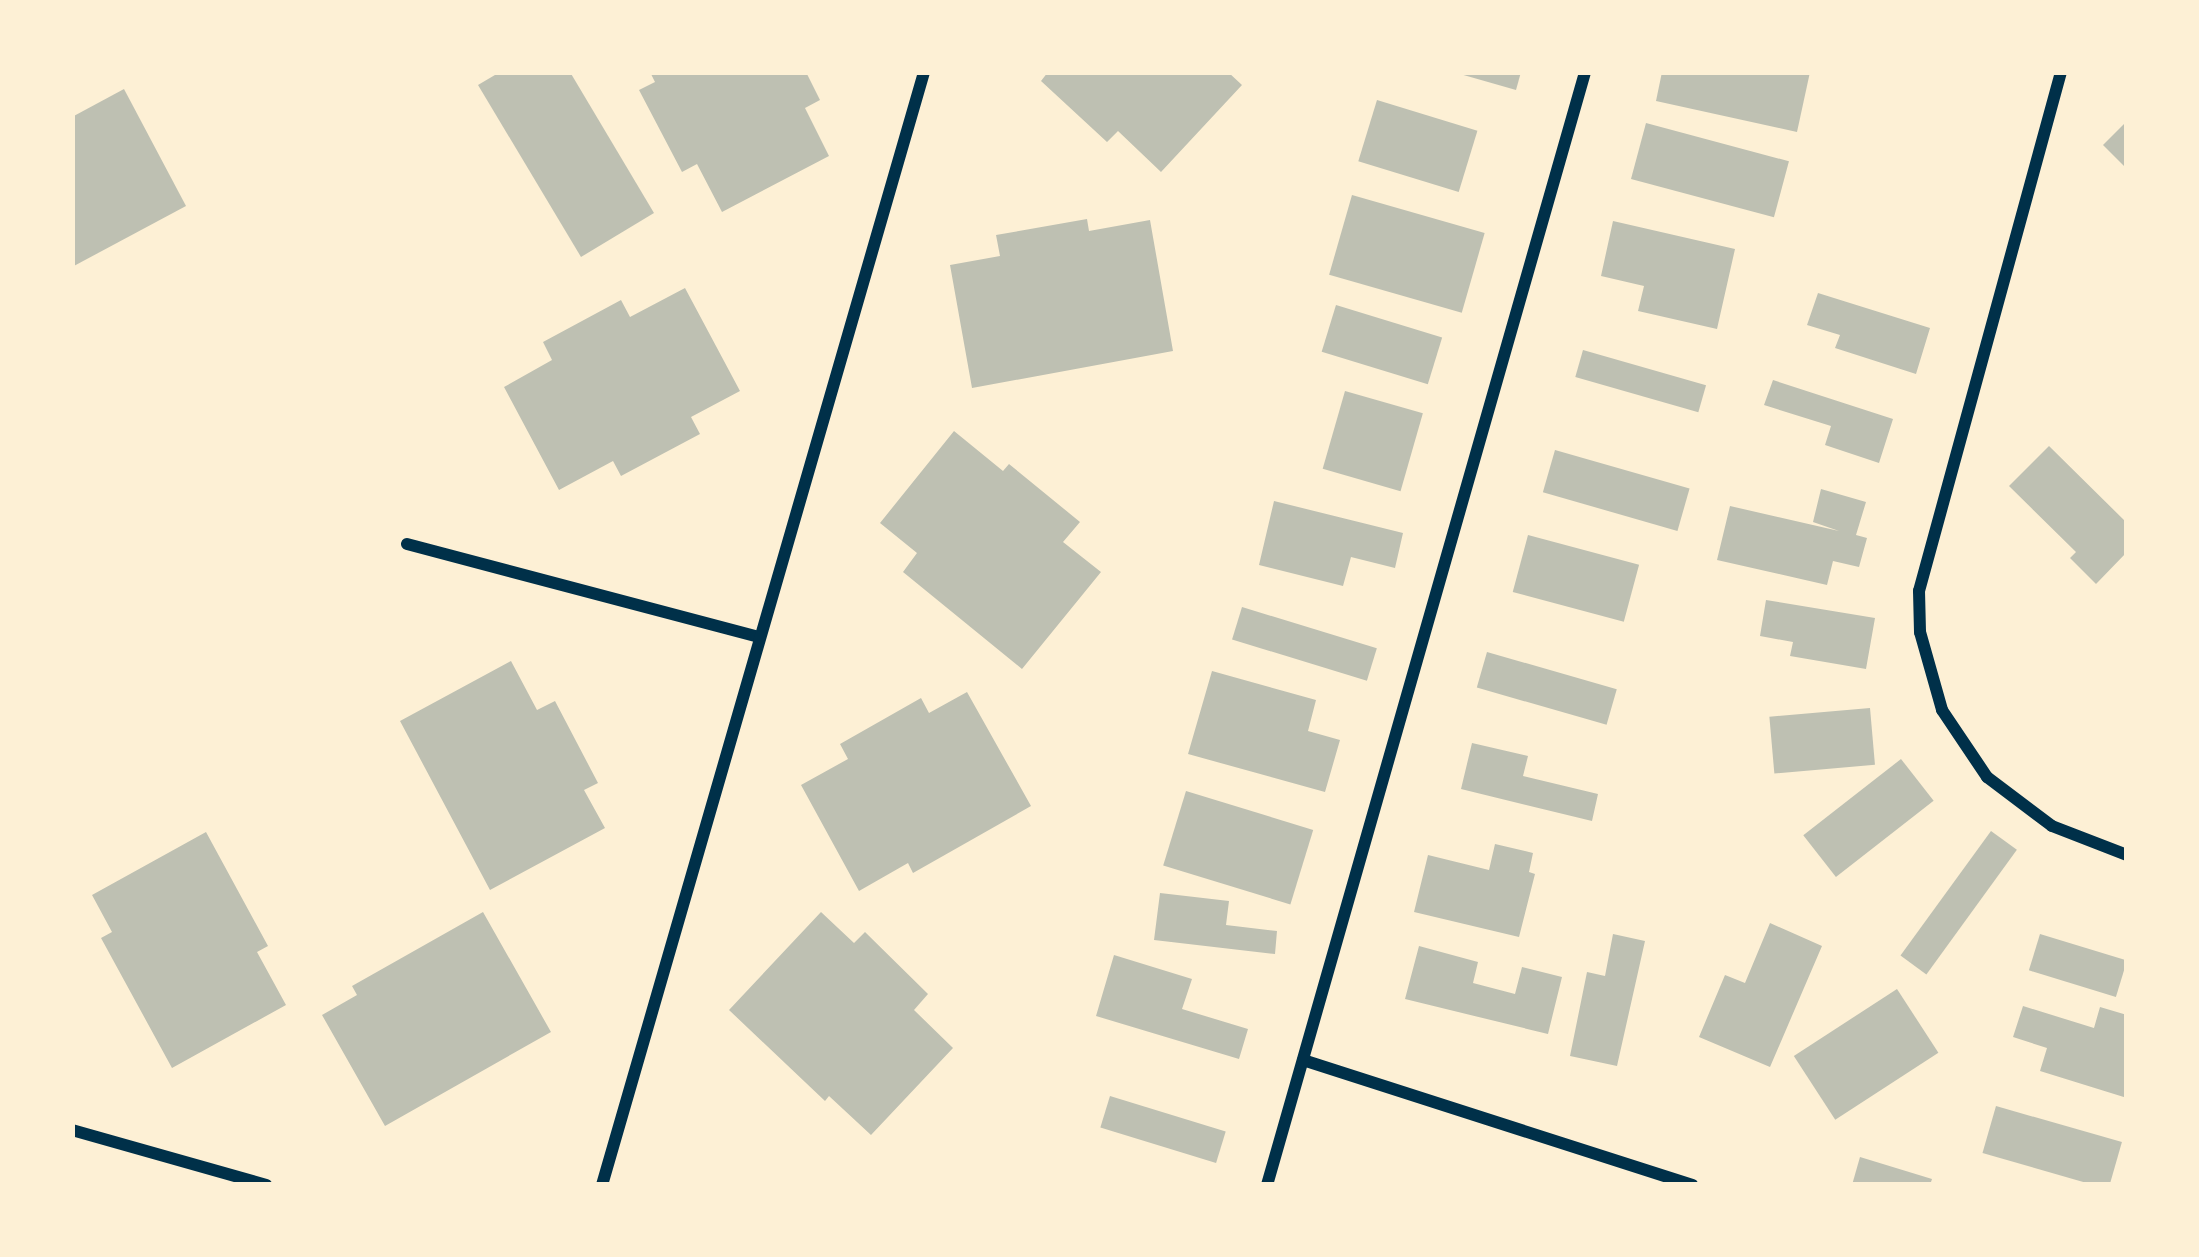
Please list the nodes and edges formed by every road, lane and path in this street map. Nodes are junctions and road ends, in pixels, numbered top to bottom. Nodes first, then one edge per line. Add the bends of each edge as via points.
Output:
1 (924, 72) edge
2 (1585, 72) edge
3 (2061, 72) edge
4 (406, 544) dead end
5 (760, 637) junction
6 (2127, 855) edge
7 (1303, 1060) junction
8 (72, 1130) edge
9 (266, 1185) edge
10 (602, 1185) edge
11 (1268, 1185) edge
12 (1692, 1185) edge

1 - 5 street
2 - 7 street
3 - 6 street via 1919,591 1920,632 1942,710 1987,777 2051,826
4 - 5 street
5 - 10 street
7 - 11 street
7 - 12 street
8 - 9 street

